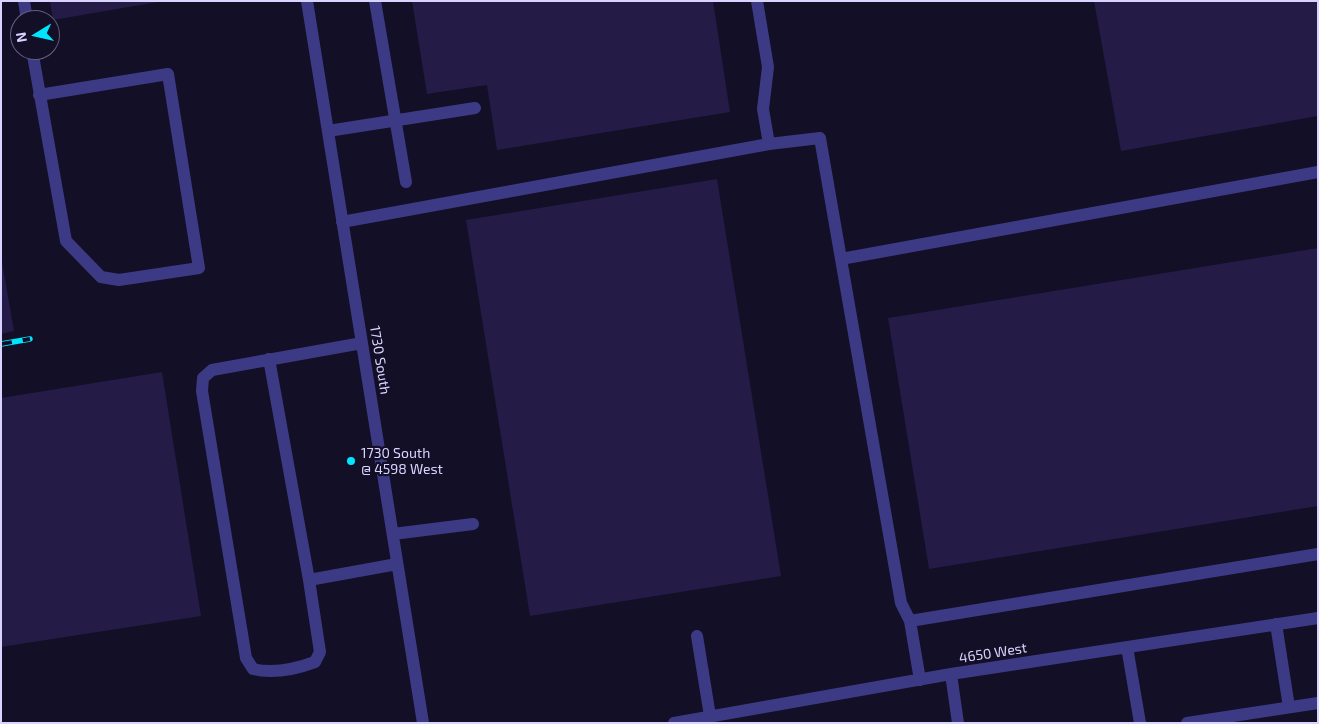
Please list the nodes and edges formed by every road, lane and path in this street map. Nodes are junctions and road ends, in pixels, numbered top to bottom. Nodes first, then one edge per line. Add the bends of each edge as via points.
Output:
1 (307, 1) edge
2 (375, 1) edge
3 (757, 1) edge
4 (34, 60) edge
5 (39, 95) junction
6 (475, 108) dead end
7 (395, 120) junction
8 (328, 130) junction
9 (769, 144) junction
10 (1318, 172) edge
11 (406, 182) dead end
12 (342, 222) junction
13 (840, 259) junction
14 (362, 343) junction
15 (269, 359) junction
16 (473, 524) dead end
17 (393, 534) junction
18 (1318, 554) edge
19 (398, 564) junction
20 (309, 580) junction
21 (1318, 618) edge
22 (910, 621) junction
23 (1276, 624) junction
24 (697, 636) dead end
25 (1127, 647) junction
26 (951, 674) junction
27 (920, 680) junction
28 (1318, 703) edge
29 (1289, 707) junction
30 (710, 716) junction
31 (424, 723) edge
32 (674, 723) edge
33 (958, 723) edge
34 (1140, 723) edge
35 (1186, 723) edge

1 - 8 street, 1730 South
2 - 7 street
3 - 9 street via 768,67 763,109
4 - 5 street
5 - 5 street via 66,241 101,277 110,279 199,268 168,74
6 - 7 street
7 - 8 street
7 - 11 street
8 - 12 street, 1730 South
9 - 12 street
9 - 13 street via 820,138
10 - 13 street
12 - 14 street, 1730 South
13 - 22 street via 900,603
14 - 15 street
14 - 17 street, 1730 South
15 - 20 street
15 - 20 street via 212,370 203,378 202,391 246,658 253,669 266,672 315,662 320,652
16 - 17 street
17 - 19 street, 1730 South
18 - 22 street
19 - 20 street
19 - 31 street, 1730 South
21 - 23 street, 4650 West
22 - 27 street
23 - 25 street, 4650 West
23 - 29 street
24 - 30 street
25 - 26 street, 4650 West
25 - 34 street
26 - 27 street, 4650 West
26 - 33 street
27 - 30 street, 4650 West
28 - 29 street
29 - 35 street
30 - 32 street, 4650 West

